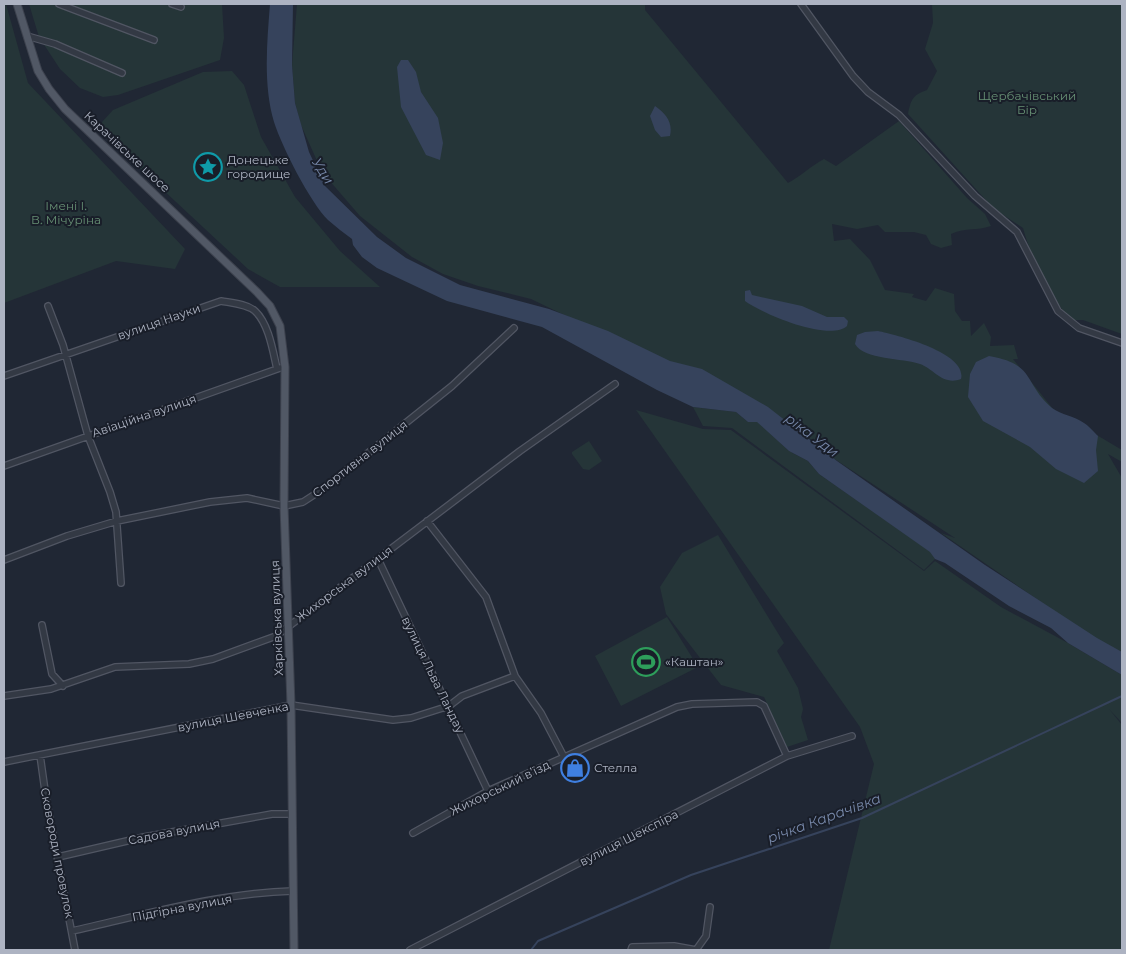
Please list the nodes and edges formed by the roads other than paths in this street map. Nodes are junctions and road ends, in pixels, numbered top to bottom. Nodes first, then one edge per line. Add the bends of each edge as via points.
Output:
1 (17, 4) edge
2 (59, 4) edge
3 (172, 4) edge
4 (801, 4) edge
5 (182, 7) dead end
6 (27, 36) junction
7 (154, 40) dead end
8 (122, 73) dead end
9 (257, 292) joint
10 (48, 306) dead end
11 (514, 328) dead end
12 (1122, 343) edge
13 (65, 354) junction
14 (285, 367) junction
15 (277, 369) junction
16 (4, 376) edge
17 (615, 384) dead end
18 (88, 436) junction
19 (4, 466) edge
20 (284, 506) junction
21 (118, 521) junction
22 (427, 521) junction
23 (378, 559) junction
24 (4, 560) edge
25 (120, 583) dead end
26 (42, 625) dead end
27 (288, 628) junction
28 (515, 676) junction
29 (63, 686) junction
30 (4, 696) edge
31 (291, 705) junction
32 (449, 706) junction
33 (852, 736) dead end
34 (40, 755) junction
35 (788, 756) junction
36 (564, 757) junction
37 (4, 762) edge
38 (488, 792) junction
39 (291, 814) junction
40 (413, 833) dead end
41 (58, 857) junction
42 (292, 891) junction
43 (710, 907) dead end
44 (72, 931) junction
45 (75, 950) edge
46 (294, 950) edge
47 (410, 950) edge
48 (631, 950) edge

1 - 6 main road, Карачівське шосе
2 - 7 street
3 - 5 street
4 - 12 street via 853,76 880,103 899,115 975,196 1018,232 1058,311 1080,328
6 - 8 street via 55,44
6 - 9 main road, Карачівське шосе via 38,71 65,109
9 - 14 main road, Харківська вулиця via 270,306 280,326
10 - 13 street
11 - 20 street, Спортивна вулиця via 452,386 324,490 303,502
13 - 15 street, вулиця Науки via 221,301 255,311 269,339
13 - 16 street, вулиця Науки
13 - 18 street
14 - 15 street, Авіаційна вулиця
14 - 20 main road, Харківська вулиця
15 - 18 street, Авіаційна вулиця
17 - 22 street, Жихорська вулиця
18 - 19 street, Авіаційна вулиця
18 - 21 street
20 - 21 street, Спортивна вулиця via 247,498 210,502
20 - 27 main road, Харківська вулиця
21 - 24 street, Спортивна вулиця
21 - 25 street
22 - 23 street, Жихорська вулиця
22 - 28 street via 486,597
23 - 27 street, Жихорська вулиця
23 - 32 street, вулиця Льва Ландау
26 - 29 street via 52,674
27 - 29 street, Жихорська вулиця via 276,636 213,659 189,664 115,668
27 - 31 main road, Харківська вулиця
28 - 32 street, вулиця Шевченка via 462,696
28 - 36 street via 541,713
29 - 30 street, Жихорська вулиця
31 - 32 street, вулиця Шевченка via 393,720
31 - 34 street, вулиця Шевченка
31 - 39 main road, Харківська вулиця
32 - 38 street, вулиця Льва Ландау
33 - 35 street, вулиця Шекспіра
34 - 37 street, вулиця Шевченка
34 - 41 street, Сковороди провулок
35 - 36 street, Жихорський в’їзд via 764,706 757,702 692,704 677,708
35 - 47 street, вулиця Шекспіра
36 - 38 street, Жихорський в’їзд
38 - 40 street, Жихорський в’їзд
39 - 41 street, Садова вулиця via 272,814 144,837
39 - 42 main road, Харківська вулиця
41 - 44 street, Сковороди провулок
42 - 44 street, Підгірна вулиця via 188,905
42 - 46 main road, Харківська вулиця
43 - 48 street via 706,936 696,950 674,946 632,947
44 - 45 street, Сковороди провулок

